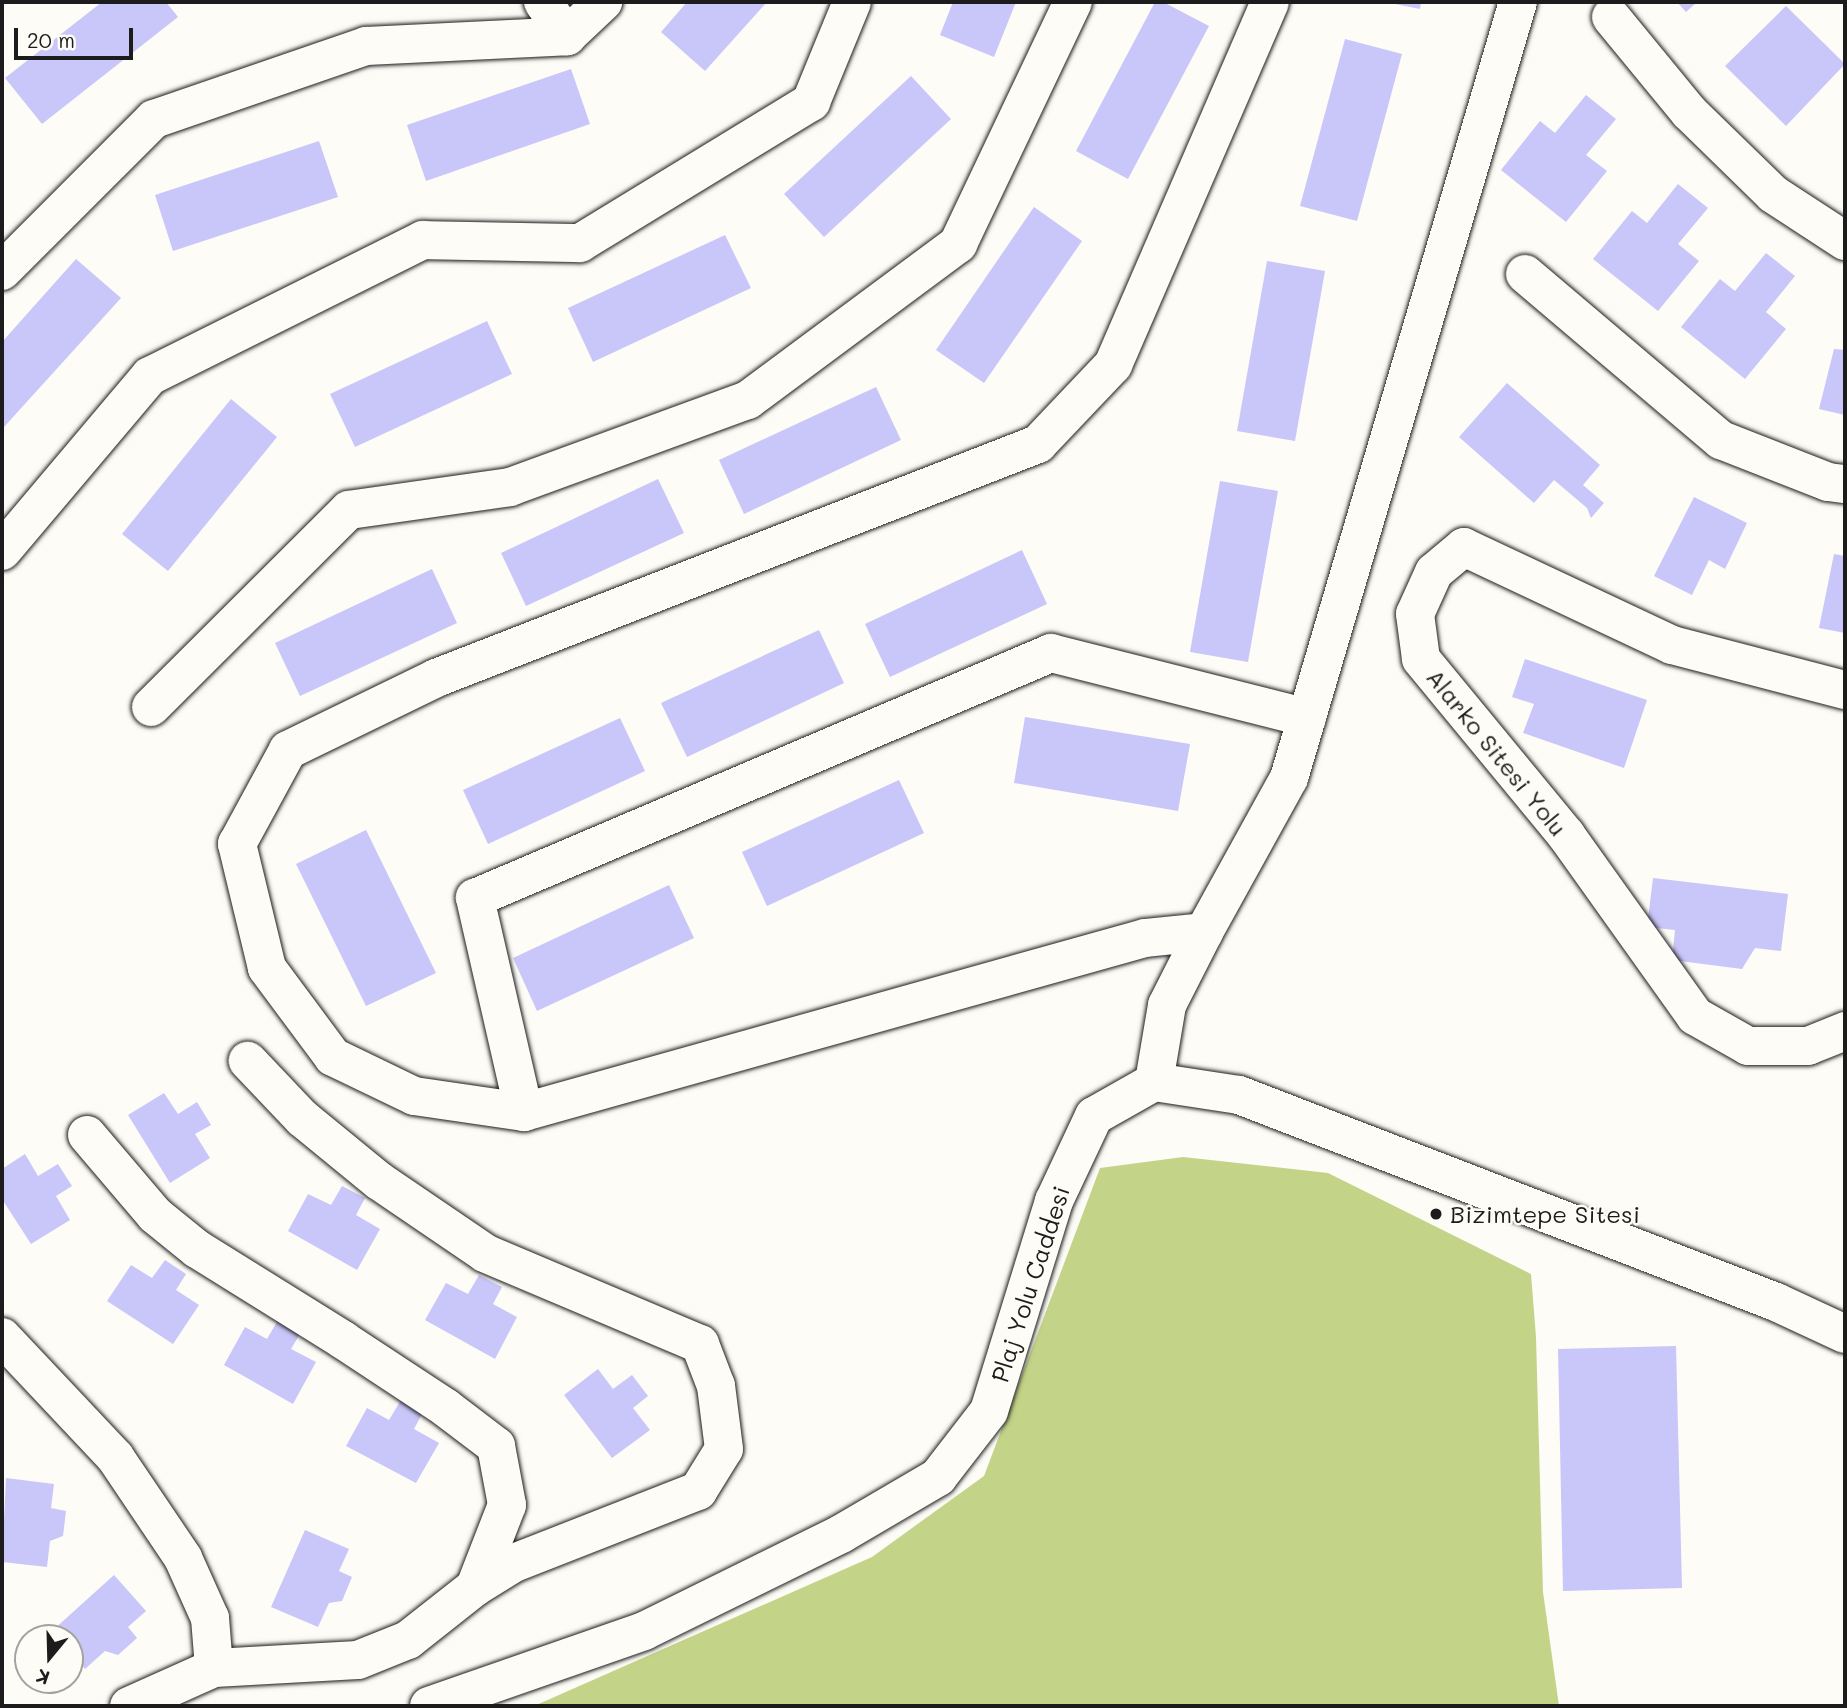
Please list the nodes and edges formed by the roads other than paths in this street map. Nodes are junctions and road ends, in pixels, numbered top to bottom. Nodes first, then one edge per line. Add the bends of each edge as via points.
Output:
1 (543, 2) edge
2 (603, 2) edge
3 (852, 2) edge
4 (1073, 2) edge
5 (1270, 2) edge
6 (1518, 2) edge
7 (1611, 17) dead end
8 (566, 36) junction
9 (1845, 241) edge
10 (2, 271) edge
11 (1525, 274) dead end
12 (1845, 484) edge
13 (2, 551) edge
14 (1845, 690) edge
15 (152, 707) dead end
16 (1307, 718) junction
17 (1204, 932) junction
18 (1845, 1031) edge
19 (248, 1061) dead end
20 (1154, 1082) junction
21 (524, 1112) junction
22 (87, 1135) dead end
23 (1845, 1334) edge
24 (2, 1337) edge
25 (475, 1587) junction
26 (214, 1668) junction
27 (129, 1706) edge
28 (429, 1706) edge

1 - 8 street
2 - 8 street
3 - 13 street via 811,102 580,243 423,240 150,376
4 - 15 street via 958,244 748,400 510,487 349,510
5 - 21 street via 1113,365 1038,444 436,678 288,750 237,844 267,968 333,1057 414,1096
6 - 16 street
7 - 9 street via 1689,112 1773,194
8 - 10 street via 366,46 155,119
11 - 12 street via 1721,440 1828,482
14 - 18 street, Alarko Sitesi Yolu via 1672,645 1465,547 1434,572 1415,614 1421,659 1566,835 1695,1016 1748,1046 1808,1046
16 - 17 street via 1289,778
16 - 21 street via 1051,653 475,898
17 - 20 street via 1167,1005
17 - 21 street via 1145,938
19 - 25 street via 302,1118 360,1165 485,1253 700,1344 716,1386 724,1449 698,1491 514,1563
20 - 23 street via 1238,1095 1776,1302
20 - 28 street, Plaj Yolu Caddesi via 1094,1116 1054,1201 989,1410 938,1477 841,1534 644,1631
22 - 25 street via 155,1215 197,1249 343,1340 496,1446 507,1505
24 - 26 street via 115,1457 183,1558 210,1618
25 - 26 street via 408,1640 358,1660
26 - 27 street

